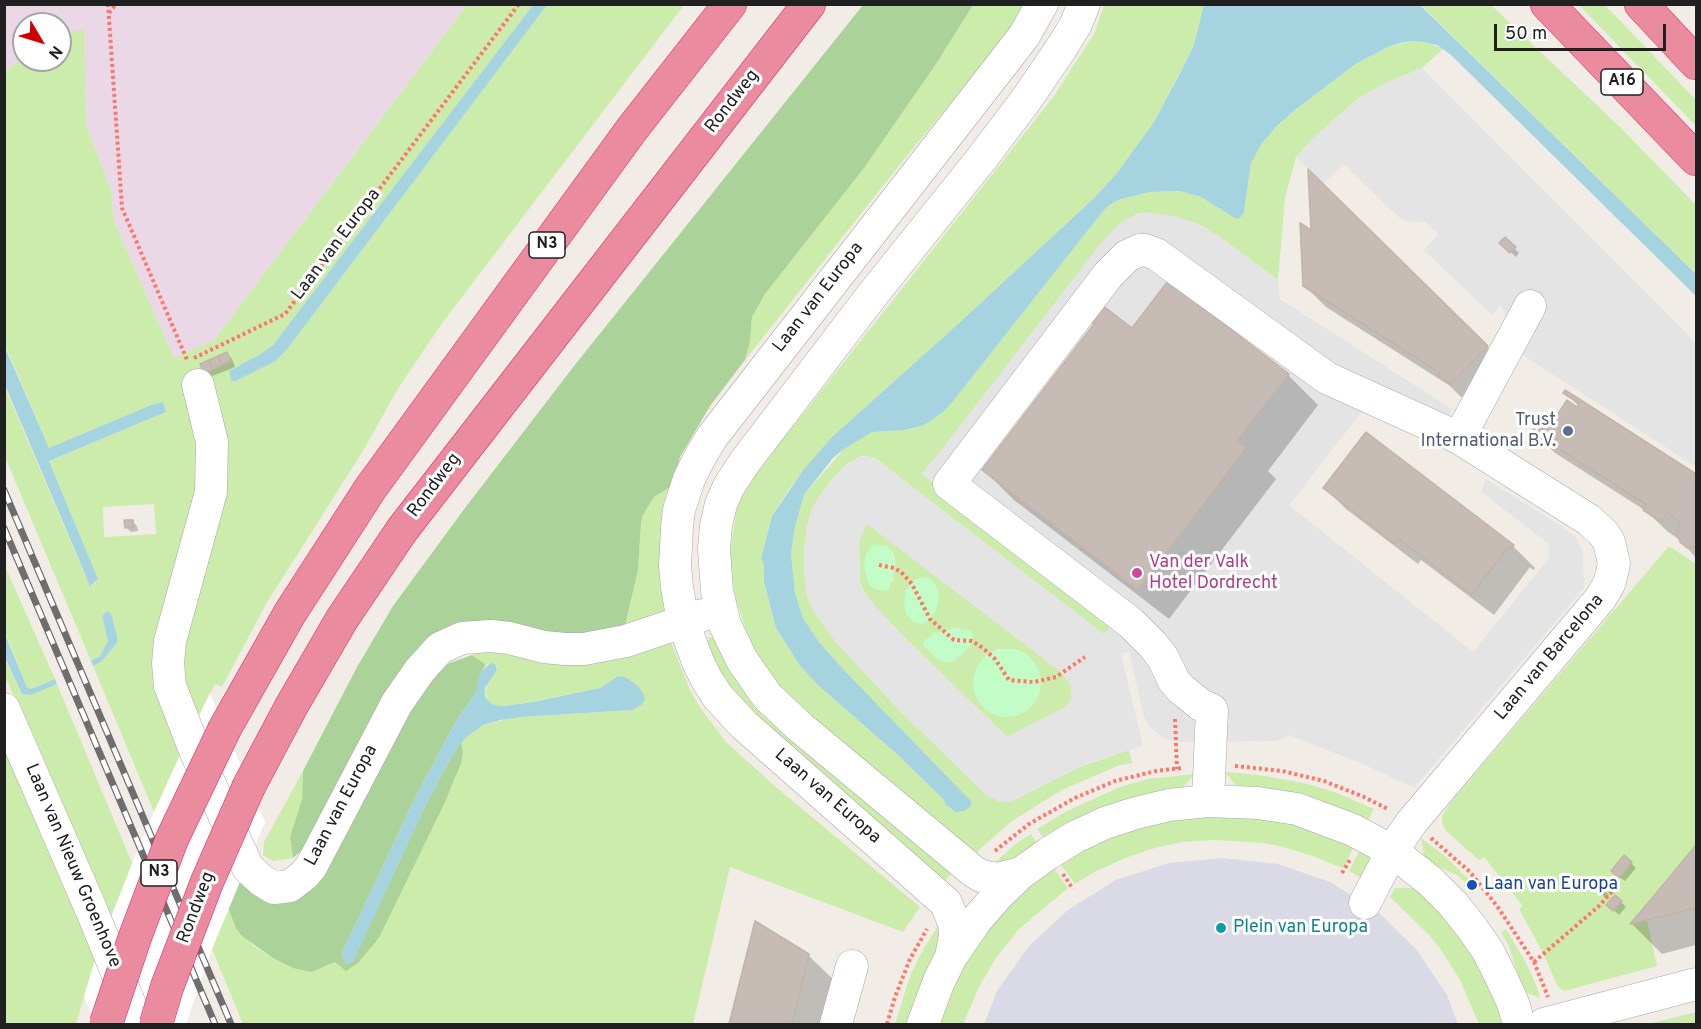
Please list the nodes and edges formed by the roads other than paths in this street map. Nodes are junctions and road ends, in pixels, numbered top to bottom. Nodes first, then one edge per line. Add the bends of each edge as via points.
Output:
1 (730, 4) edge
2 (809, 4) edge
3 (1042, 4) edge
4 (1084, 4) edge
5 (1548, 4) edge
6 (1641, 4) edge
7 (1696, 63) edge
8 (1696, 159) edge
9 (1530, 306) dead end
10 (193, 373) road end
11 (1459, 438) junction
12 (720, 609) junction
13 (683, 622) junction
14 (4, 709) edge
15 (1208, 801) junction
16 (1392, 851) junction
17 (1021, 873) junction
18 (1365, 903) dead end
19 (951, 957) junction
20 (852, 966) dead end
21 (1696, 984) edge
22 (1550, 1023) edge
23 (106, 1024) edge
24 (138, 1024) edge
25 (156, 1024) edge
26 (836, 1024) edge
27 (923, 1024) edge
28 (1519, 1024) edge

1 - 23 highway, N3, bridge via 632,129 370,489 290,613 225,728 172,839
2 - 25 highway, Rondweg / N3, bridge via 402,530 342,619 249,786 207,882
3 - 13 street, Laan van Europa via 1024,36 737,404 700,457 685,488 676,527 675,566
4 - 12 street, Laan van Europa via 1076,24 1031,92 760,440 729,486 721,504 714,549
5 - 8 highway, A16
6 - 7 highway
9 - 11 street
10 - 13 street, Laan van Europa via 212,442 211,492 170,640 170,686 248,868 268,885 290,886 312,867 397,703 440,648 462,638 490,636 544,647 584,649 626,641
11 - 15 street, Laan van Barcelona via 1327,378 1156,254 1140,250 1108,275 949,484 1144,635 1163,658 1174,681 1190,697 1212,710
11 - 16 street, Laan van Barcelona via 1597,527 1609,542 1614,563 1610,584 1600,599 1411,823
12 - 13 street, Laan van Europa
12 - 17 street, Laan van Europa via 742,660 783,712 973,872 998,879
13 - 19 street, Laan van Europa via 698,662 731,711 946,903 954,923
14 - 24 street, Laan van Nieuw Groenhove
15 - 16 street, Laan van Europa via 1258,802 1297,809 1353,830
15 - 17 street, Laan van Europa via 1169,805 1105,823
16 - 18 street, Laan van Barcelona
16 - 28 street, Laan van Europa via 1430,881 1472,928 1502,977
17 - 19 street, Laan van Europa via 977,919
19 - 27 street, Laan van Europa
20 - 26 street
21 - 22 street

